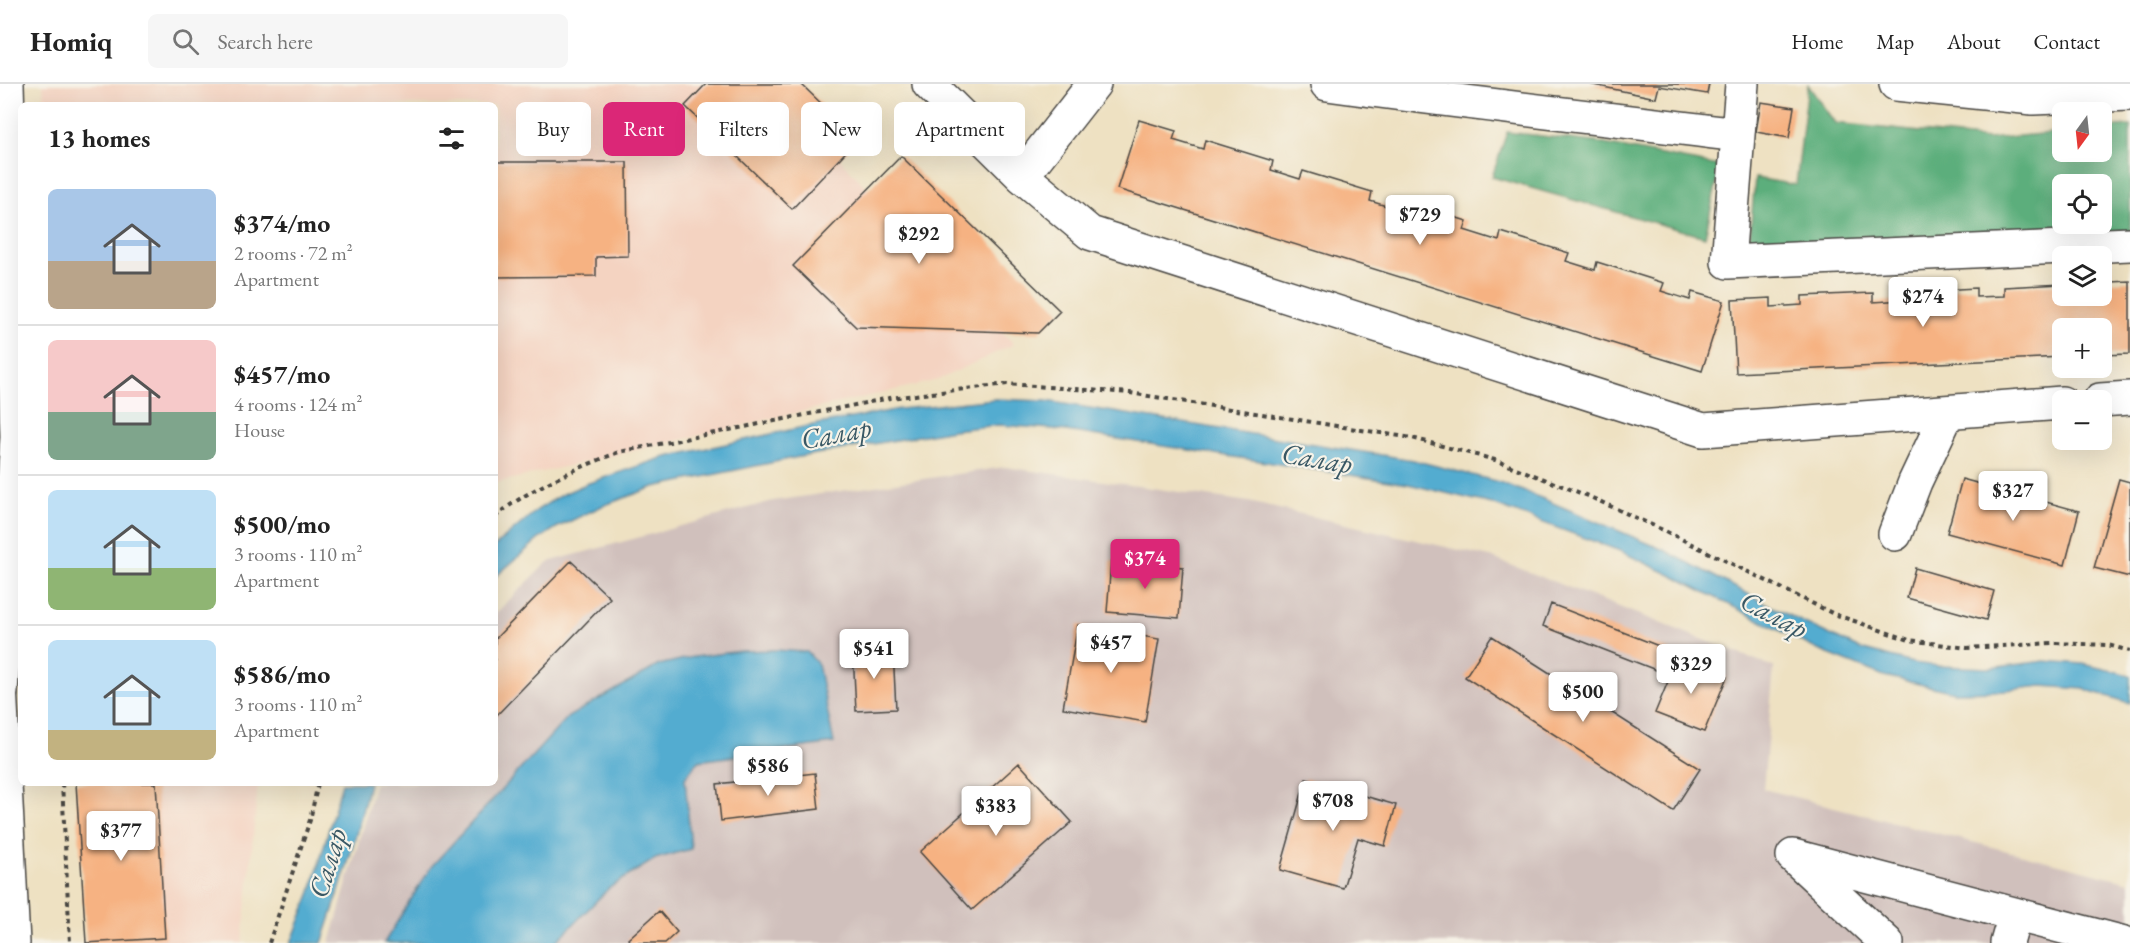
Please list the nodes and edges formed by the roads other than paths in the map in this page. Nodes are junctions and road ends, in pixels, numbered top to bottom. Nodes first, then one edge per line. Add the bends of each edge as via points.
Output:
1 (7, 84) edge
2 (929, 84) edge
3 (1094, 84) edge
4 (1327, 84) edge
5 (1742, 84) edge
6 (1896, 84) edge
7 (1497, 94) edge
8 (2130, 94) edge
9 (1738, 135) junction
10 (1022, 176) junction
11 (2130, 244) edge
12 (2130, 398) edge
13 (2112, 399) edge
14 (2052, 404) edge
15 (1948, 412) junction
16 (1895, 534) dead end
17 (0, 685) edge
18 (18, 690) edge
19 (1, 692) edge
20 (2011, 929) edge
21 (14, 943) edge
22 (1887, 943) edge
23 (2124, 943) edge

1 - 19 main road via 17,437
2 - 10 main road
3 - 10 main road
4 - 7 main road via 1450,101
5 - 9 main road
6 - 8 main road via 2033,98
7 - 9 main road
9 - 11 main road via 1728,261
10 - 15 main road via 1090,233 1703,430
12 - 13 main road
14 - 15 main road
15 - 16 main road
17 - 19 main road
18 - 19 main road
19 - 21 main road
20 - 22 main road via 1793,856
20 - 23 main road

